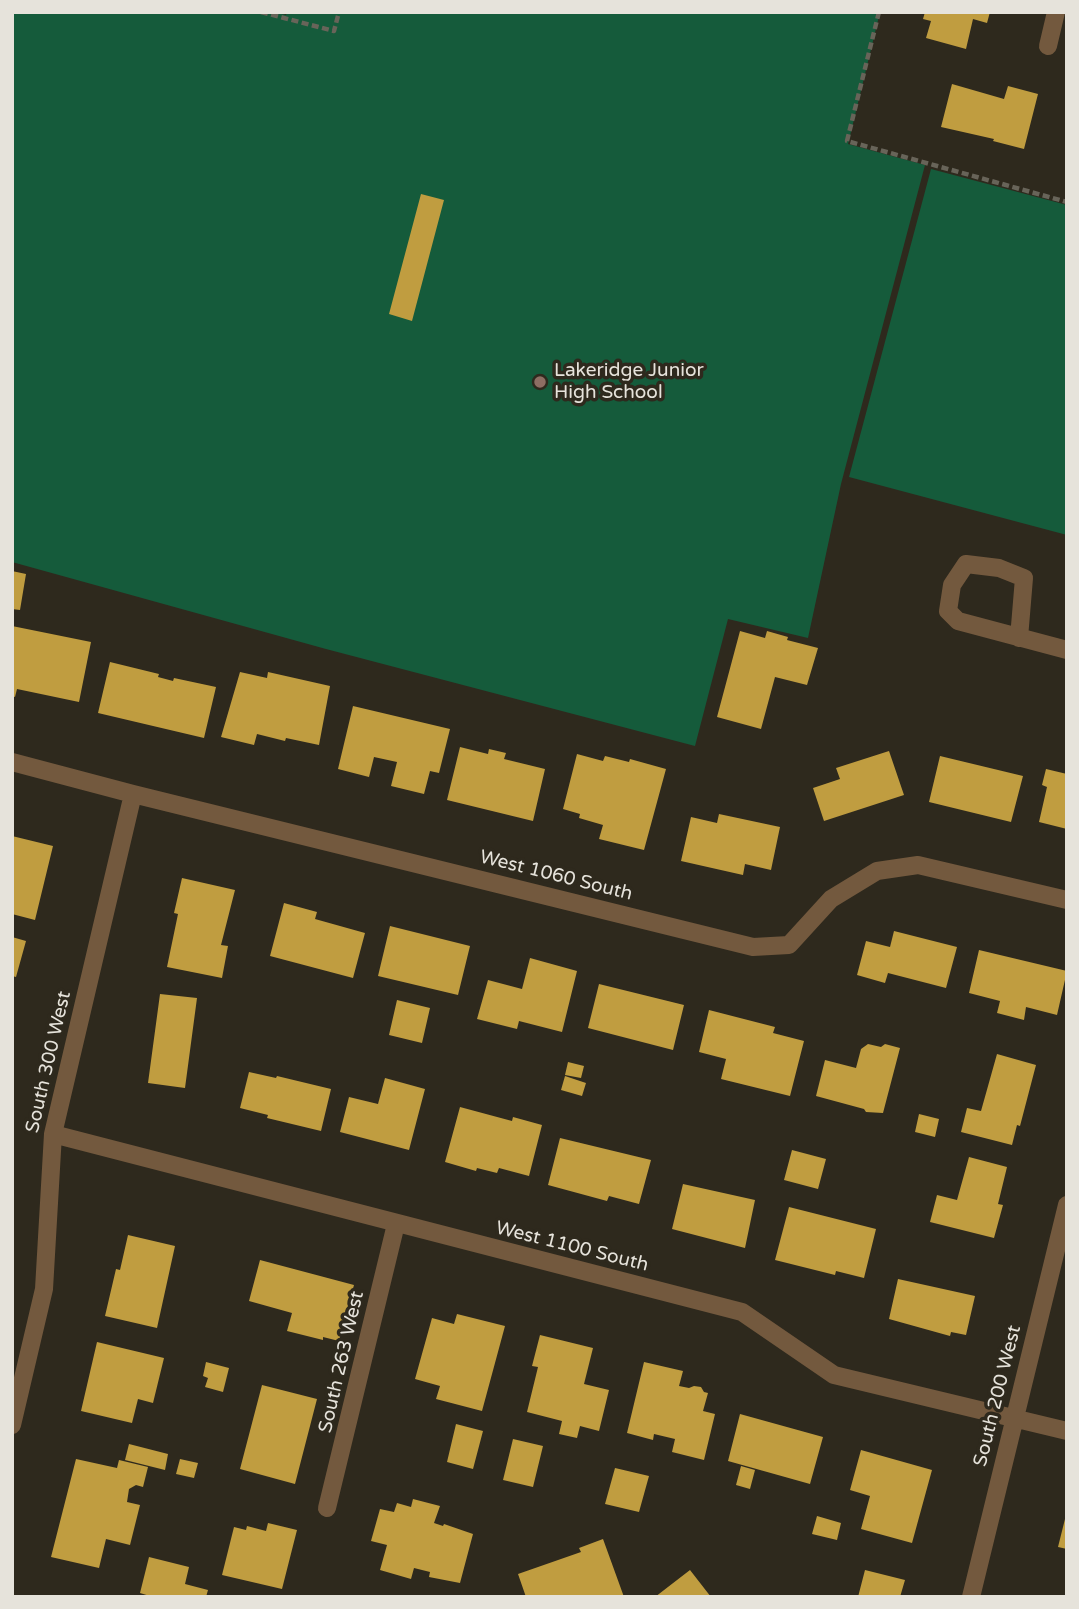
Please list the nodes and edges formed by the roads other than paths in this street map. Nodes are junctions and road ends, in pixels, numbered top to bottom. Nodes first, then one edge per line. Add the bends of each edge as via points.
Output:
1 (1056, 12) edge
2 (1048, 46) dead end
3 (1020, 638) junction
4 (1067, 650) edge
5 (12, 762) edge
6 (133, 794) junction
7 (1067, 900) edge
8 (53, 1134) junction
9 (1067, 1205) edge
10 (396, 1224) junction
11 (1013, 1418) junction
12 (12, 1425) edge
13 (1067, 1431) edge
14 (327, 1508) dead end
15 (971, 1597) edge

1 - 2 street
3 - 3 street via 958,621 948,611 952,585 965,564 999,568 1024,578
3 - 4 street
5 - 6 street, West 1060 South
6 - 7 street, West 1060 South via 753,947 789,945 831,899 877,871 918,865
6 - 8 street, South 300 West
8 - 10 street, West 1100 South
8 - 12 street, South 300 West via 44,1289
9 - 11 street, South 200 West
10 - 11 street, West 1100 South via 742,1312 834,1375
10 - 14 street, South 263 West
11 - 13 street, West 1100 South
11 - 15 street, South 200 West

